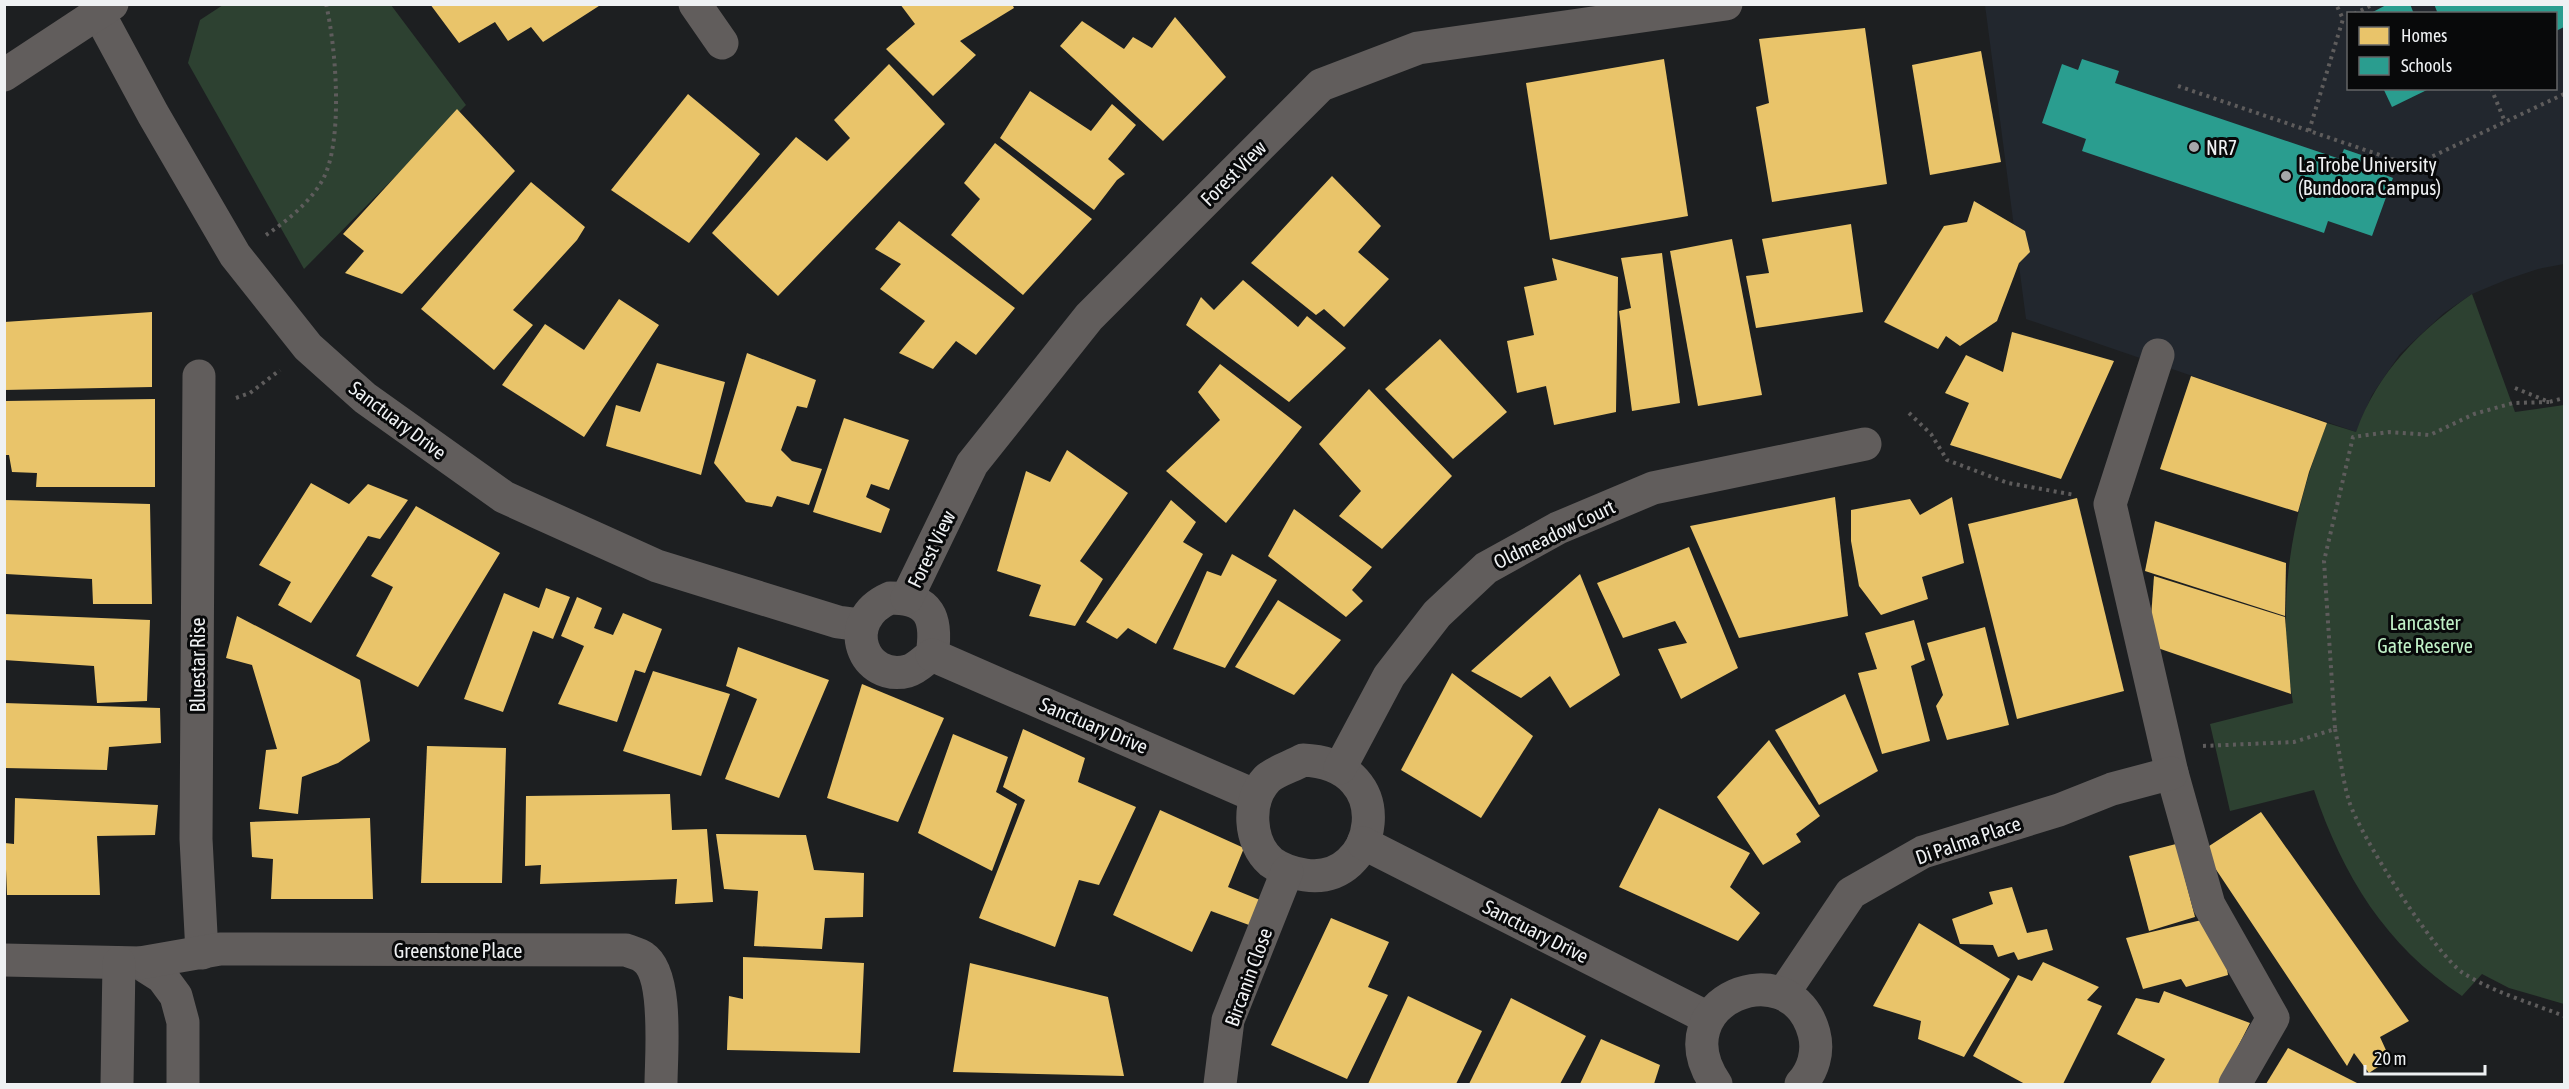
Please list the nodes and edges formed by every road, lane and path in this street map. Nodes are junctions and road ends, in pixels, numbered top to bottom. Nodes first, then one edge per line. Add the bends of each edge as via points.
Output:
1 (326, 4) edge
2 (695, 4) edge
3 (1726, 4) edge
4 (2336, 4) edge
5 (2374, 4) edge
6 (106, 9) edge
7 (2359, 12) edge
8 (2347, 17) edge
9 (2343, 19) junction
10 (722, 43) dead end
11 (4, 75) edge
12 (2178, 86) dead end
13 (2492, 90) edge
14 (2565, 94) edge
15 (2505, 122) junction
16 (2309, 130) junction
17 (235, 255) junction
18 (308, 347) junction
19 (2158, 355) dead end
20 (2515, 387) dead end
21 (199, 390) joint
22 (2565, 398) edge
23 (2549, 402) junction
24 (1909, 413) dead end
25 (1865, 444) dead end
26 (2110, 504) junction
27 (907, 598) junction
28 (861, 625) junction
29 (932, 655) junction
30 (2335, 729) junction
31 (2169, 761) junction
32 (1340, 768) junction
33 (1256, 796) junction
34 (1363, 843) junction
35 (1287, 872) junction
36 (202, 953) junction
37 (4, 960) edge
38 (129, 963) junction
39 (1783, 993) junction
40 (2565, 1016) edge
41 (1708, 1018) junction
42 (1812, 1082) edge
43 (117, 1084) edge
44 (183, 1084) edge
45 (661, 1084) edge
46 (1220, 1084) edge
47 (1716, 1084) edge
48 (2235, 1084) edge

1 - 17 path via 336,72 332,147 322,180 308,199 274,230
2 - 10 street
3 - 27 street, Forest View via 1418,48 1321,85 1089,317 972,464
4 - 9 path
5 - 7 path
6 - 11 street
6 - 17 street, Sanctuary Drive via 163,132
8 - 9 path
9 - 16 path
12 - 16 path
13 - 15 path
14 - 15 path
15 - 16 path via 2412,166
17 - 18 street, Sanctuary Drive
18 - 21 path via 250,393 222,403
18 - 28 street, Sanctuary Drive via 364,398 504,497 657,566 838,622
19 - 26 street
20 - 23 path
21 - 36 street, Bluestar Rise via 195,840
22 - 23 path
23 - 30 path via 2513,403 2474,414 2430,435 2389,432 2353,437 2324,561
24 - 26 path via 1931,434 1947,460 2008,483
25 - 32 street, Oldmeadow Court via 1653,488 1557,528 1486,568 1437,614 1389,676
26 - 31 street
27 - 28 street via 878,603
27 - 29 street via 919,603 934,624
28 - 29 street via 864,651 882,669 908,670
29 - 33 street, Sanctuary Drive
30 - 31 path via 2294,742
30 - 40 path via 2350,803 2425,932 2462,972
31 - 39 street, Di Palma Place via 2059,810 1923,852 1851,893
31 - 48 street via 2210,905 2273,1018
32 - 33 street via 1324,761 1303,760 1268,778
32 - 34 street via 1356,781 1366,799 1369,818
33 - 35 street via 1252,825 1258,844 1270,861
34 - 35 street via 1352,860 1334,872 1315,876
34 - 41 street, Sanctuary Drive
35 - 46 street, Bircanin Close via 1228,1020
36 - 38 street, Greenstone Place
36 - 45 street, Greenstone Place via 626,950 645,957 661,994
37 - 38 street, Greenstone Place
38 - 43 street
38 - 44 street via 162,976 176,996 183,1022
39 - 41 street via 1758,989 1738,993 1720,1003
39 - 42 street via 1800,1005 1811,1021 1816,1040
41 - 47 street via 1701,1049 1705,1069

